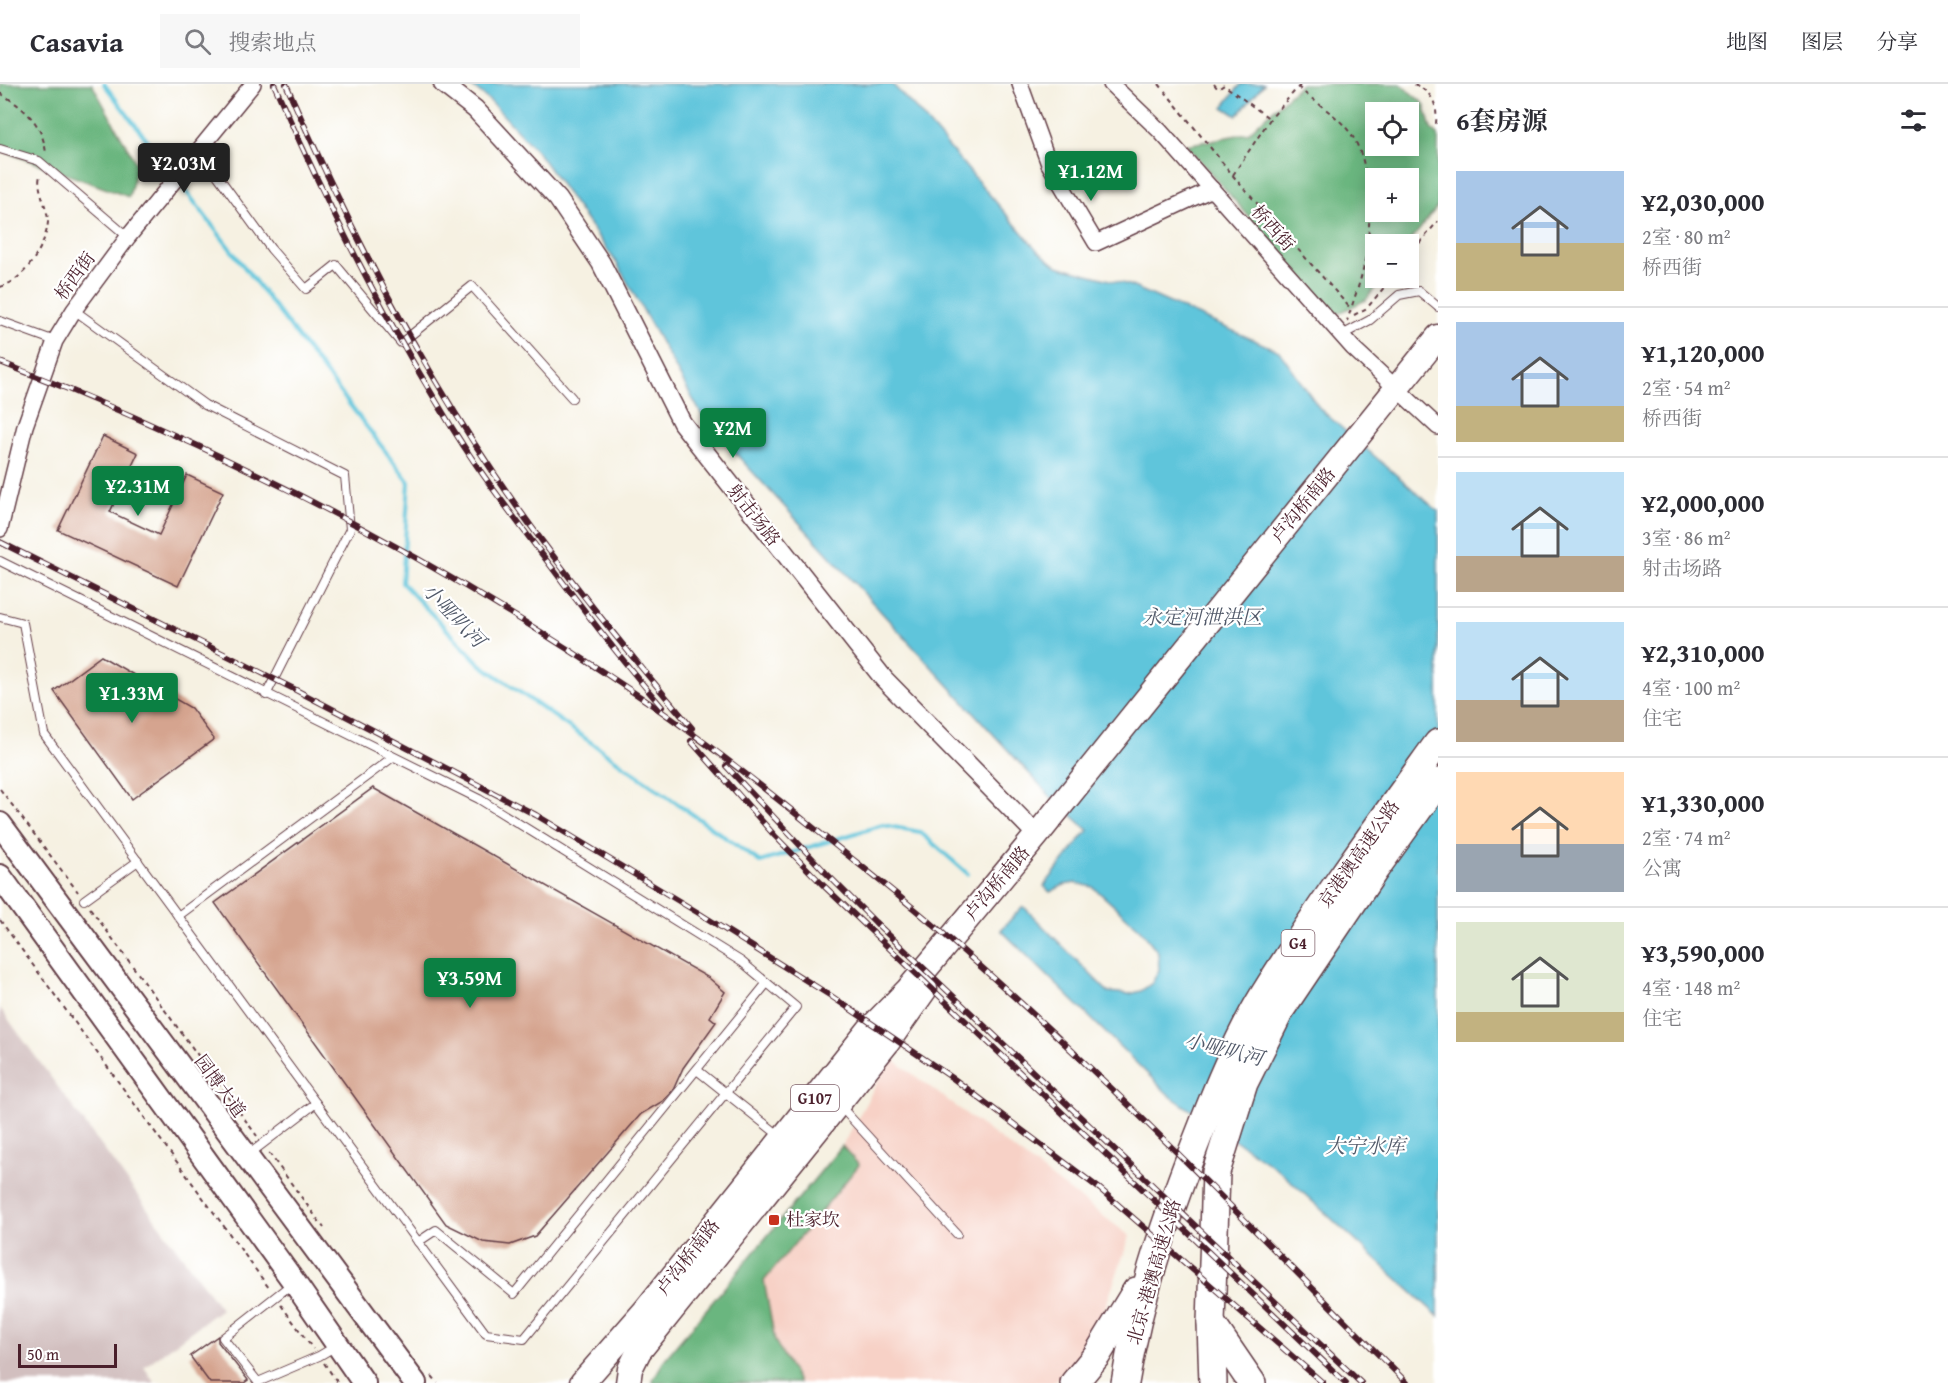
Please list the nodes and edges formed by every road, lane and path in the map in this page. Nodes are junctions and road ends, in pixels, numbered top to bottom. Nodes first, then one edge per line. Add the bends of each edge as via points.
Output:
1 (253, 84) edge
2 (443, 84) edge
3 (1020, 84) edge
4 (1112, 84) edge
5 (1159, 84) edge
6 (1214, 84) edge
7 (1301, 84) edge
8 (1414, 84) edge
9 (1298, 87) junction
10 (0, 93) edge
11 (1270, 119) junction
12 (1438, 125) edge
13 (0, 148) edge
14 (199, 150) junction
15 (46, 153) dead end
16 (1233, 175) junction
17 (40, 176) dead end
18 (1212, 189) junction
19 (1438, 222) edge
20 (128, 237) junction
21 (1419, 244) edge
22 (0, 287) edge
23 (1384, 288) edge
24 (1438, 307) edge
25 (74, 309) junction
26 (1351, 309) junction
27 (1348, 319) junction
28 (0, 321) edge
29 (1342, 335) junction
30 (1438, 338) edge
31 (55, 341) junction
32 (1438, 359) edge
33 (1406, 388) junction
34 (572, 398) dead end
35 (1438, 427) edge
36 (0, 530) edge
37 (0, 561) edge
38 (0, 617) edge
39 (266, 694) junction
40 (1438, 742) edge
41 (393, 757) junction
42 (1438, 782) edge
43 (0, 789) edge
44 (1055, 819) junction
45 (0, 824) edge
46 (1037, 835) junction
47 (11, 851) edge
48 (138, 861) junction
49 (0, 876) edge
50 (84, 900) junction
51 (178, 916) junction
52 (0, 920) edge
53 (767, 983) junction
54 (697, 1070) junction
55 (726, 1092) junction
56 (316, 1103) junction
57 (838, 1104) junction
58 (783, 1138) junction
59 (254, 1150) junction
60 (1188, 1162) joint
61 (325, 1230) dead end
62 (957, 1234) dead end
63 (418, 1242) junction
64 (1152, 1265) junction
65 (294, 1282) junction
66 (274, 1296) junction
67 (1211, 1323) junction
68 (328, 1351) junction
69 (417, 1379) edge
70 (357, 1380) edge
71 (438, 1383) edge
72 (582, 1383) edge
73 (628, 1383) edge
74 (1074, 1383) edge
75 (1125, 1383) edge
76 (1213, 1383) edge
77 (1252, 1383) edge

1 - 14 street, 桥西街
2 - 46 street, 射击场路 via 475,109 558,199 601,263 682,423 884,679
3 - 18 street via 1049,164 1096,243
4 - 18 street, 桥西街
5 - 16 path
6 - 11 path via 1218,89 1224,85
7 - 9 path
8 - 12 path via 1433,99
9 - 11 path
9 - 26 path via 1329,110 1353,137 1364,165 1369,202 1365,260
10 - 15 path via 28,113 44,136
11 - 16 path
13 - 20 lane via 39,161
14 - 20 street, 桥西街
14 - 34 lane via 271,249 306,289 336,264 401,343 472,286
16 - 26 path
17 - 22 path via 38,183 48,221 44,239 20,274
18 - 29 street, 桥西街
19 - 21 path
20 - 25 street, 桥西街
23 - 27 path via 1367,308
24 - 29 lane via 1419,291 1399,295 1370,320
25 - 31 street, 桥西街
25 - 39 lane via 205,405 345,476 350,529
26 - 27 path
27 - 29 path
28 - 31 lane
29 - 33 street, 桥西街
30 - 33 highway, G107
31 - 36 street, 桥西街 via 26,426
32 - 33 highway, G107
33 - 35 street, 桥西街
33 - 44 highway, 卢沟桥南路 / G107
37 - 39 lane
38 - 48 lane via 23,623 44,734
39 - 41 lane
40 - 60 highway, 京港澳高速公路 / G4 via 1262,998 1224,1072
41 - 51 lane
41 - 53 lane via 479,799 742,962
42 - 67 highway, 京港澳高速公路 / G4 via 1281,1009 1244,1083 1216,1172
43 - 50 path, 园博大道
44 - 46 highway, 卢沟桥南路 / G107
44 - 57 highway, 卢沟桥南路 / G107
45 - 47 main road, 园博大道
46 - 58 highway, 卢沟桥南路 / G107 via 908,990 869,1030
47 - 59 main road, 园博大道
48 - 50 lane
48 - 51 lane
49 - 65 main road
50 - 59 path, 园博大道
51 - 56 lane
52 - 66 path
53 - 54 lane
53 - 55 lane via 796,1007
54 - 55 lane
54 - 63 lane via 514,1294 436,1230
55 - 58 lane
55 - 63 lane via 525,1339 486,1334
56 - 59 lane
56 - 63 lane
57 - 62 lane
57 - 73 highway, 卢沟桥南路 / G107 via 639,1351
58 - 72 highway, 卢沟桥南路 / G107 via 645,1311
59 - 61 path, 园博大道
59 - 69 main road, 园博大道
60 - 64 highway, 北京-港澳高速公路 / G4
64 - 74 highway via 1097,1355
64 - 75 highway, 北京-港澳高速公路 / G4
65 - 66 lane
65 - 68 main road
66 - 68 path
66 - 68 lane via 223,1338 258,1382
67 - 76 highway, G4
67 - 77 highway
68 - 70 main road
68 - 70 path
69 - 71 path

